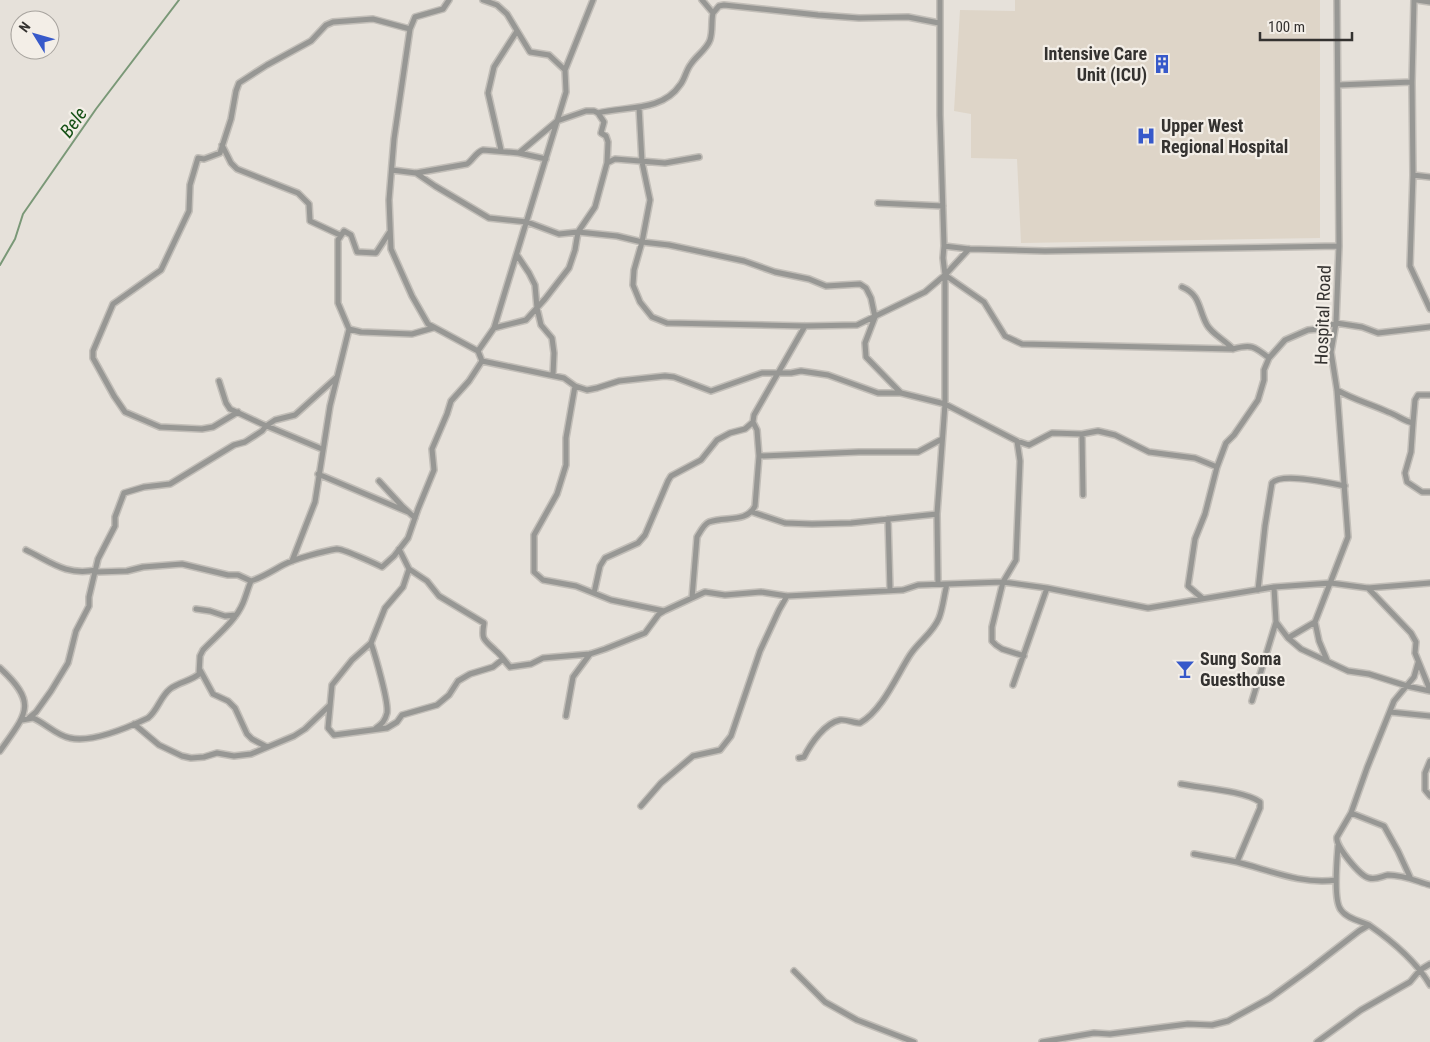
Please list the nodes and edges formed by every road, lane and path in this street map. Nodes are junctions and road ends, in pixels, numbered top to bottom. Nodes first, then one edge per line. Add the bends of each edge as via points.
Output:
1 (449, 0) edge
2 (483, 0) edge
3 (593, 0) edge
4 (702, 0) edge
5 (940, 0) edge
6 (1337, 0) edge
7 (1416, 0) edge
8 (1430, 2) edge
9 (713, 13) junction
10 (939, 23) junction
11 (410, 29) junction
12 (517, 30) junction
13 (565, 70) junction
14 (1412, 82) junction
15 (1338, 85) junction
16 (640, 107) junction
17 (598, 113) junction
18 (557, 121) junction
19 (222, 145) junction
20 (501, 150) junction
21 (519, 152) junction
22 (699, 157) dead end
23 (546, 159) junction
24 (607, 162) junction
25 (642, 162) junction
26 (392, 170) junction
27 (416, 173) junction
28 (1413, 175) junction
29 (1430, 177) edge
30 (878, 203) dead end
31 (943, 206) junction
32 (527, 222) junction
33 (390, 230) junction
34 (578, 232) junction
35 (340, 235) junction
36 (642, 242) junction
37 (944, 246) junction
38 (1339, 246) junction
39 (969, 250) junction
40 (517, 255) junction
41 (945, 275) junction
42 (1182, 287) dead end
43 (537, 308) junction
44 (1430, 309) edge
45 (875, 318) junction
46 (1336, 323) junction
47 (805, 326) junction
48 (1430, 327) edge
49 (433, 328) junction
50 (494, 328) junction
51 (349, 329) junction
52 (1233, 348) junction
53 (478, 351) junction
54 (1269, 358) junction
55 (482, 361) junction
56 (779, 373) junction
57 (553, 375) junction
58 (337, 377) junction
59 (219, 381) dead end
60 (575, 386) junction
61 (1337, 390) junction
62 (901, 393) junction
63 (1430, 395) edge
64 (945, 404) junction
65 (238, 412) junction
66 (753, 422) junction
67 (1413, 423) junction
68 (266, 426) junction
69 (1082, 434) junction
70 (942, 439) junction
71 (1017, 440) junction
72 (322, 449) junction
73 (759, 456) junction
74 (1217, 467) junction
75 (318, 474) junction
76 (379, 480) dead end
77 (1345, 486) junction
78 (1430, 492) edge
79 (1083, 494) dead end
80 (408, 512) junction
81 (752, 512) junction
82 (937, 514) junction
83 (415, 518) junction
84 (888, 519) junction
85 (26, 550) dead end
86 (399, 550) junction
87 (292, 561) junction
88 (409, 569) junction
89 (96, 571) junction
90 (252, 581) junction
91 (1003, 582) junction
92 (1331, 583) junction
93 (1430, 583) edge
94 (938, 584) junction
95 (946, 584) junction
96 (1274, 587) junction
97 (1047, 588) junction
98 (1368, 588) junction
99 (890, 590) junction
100 (1258, 590) junction
101 (594, 593) junction
102 (787, 596) junction
103 (692, 598) junction
104 (1202, 598) junction
105 (196, 608) dead end
106 (664, 610) junction
107 (236, 615) junction
108 (1276, 622) junction
109 (1315, 622) junction
110 (1288, 638) junction
111 (371, 643) junction
112 (590, 654) junction
113 (1024, 656) junction
114 (1328, 660) junction
115 (1418, 663) junction
116 (510, 667) junction
117 (0, 668) edge
118 (200, 670) junction
119 (1013, 685) dead end
120 (1407, 686) junction
121 (1430, 690) edge
122 (1252, 701) dead end
123 (330, 706) junction
124 (1390, 712) junction
125 (566, 716) dead end
126 (1430, 716) edge
127 (29, 718) junction
128 (22, 720) junction
129 (134, 724) junction
130 (374, 730) junction
131 (267, 747) junction
132 (0, 751) edge
133 (799, 758) dead end
134 (1430, 761) edge
135 (1181, 784) dead end
136 (1430, 796) edge
137 (642, 806) dead end
138 (1351, 813) junction
139 (1338, 846) junction
140 (1194, 854) dead end
141 (1237, 862) junction
142 (1410, 877) junction
143 (1336, 880) junction
144 (1430, 884) edge
145 (1369, 925) junction
146 (1430, 964) edge
147 (1420, 970) junction
148 (794, 971) dead end
149 (1430, 985) edge
150 (914, 1042) edge
151 (1042, 1042) edge
152 (1317, 1042) edge

1 - 11 street via 443,9 415,17
2 - 12 street via 503,9
3 - 13 street
4 - 9 street
5 - 10 street
6 - 15 street, Hospital Road
7 - 8 street
7 - 14 street
9 - 10 street via 724,5 826,16 908,17
9 - 16 street via 710,41 690,64 680,86 666,100
10 - 31 street
11 - 19 street via 373,19 326,25 311,42 239,83
11 - 26 street
12 - 13 street via 530,52 549,55
12 - 20 street via 494,67 488,93
13 - 18 street via 566,92
14 - 15 street
14 - 28 street
15 - 38 street, Hospital Road
16 - 17 street
16 - 25 street
17 - 18 street via 586,111
17 - 24 street via 604,122 602,133 608,142
18 - 21 street
18 - 23 street
19 - 35 street via 237,169 298,193 309,204 310,222
19 - 65 street via 220,153 198,158 190,185 189,211 162,270 113,304 93,358 125,412 160,427 213,427
20 - 21 street
20 - 27 street via 483,150 467,164
21 - 23 street
22 - 25 street via 665,163
23 - 32 street
24 - 25 street via 616,158
24 - 34 street via 595,206
25 - 36 street via 650,200
26 - 27 street
26 - 33 street via 388,200
27 - 32 street via 489,218
28 - 29 street
28 - 44 street via 1410,266
30 - 31 street
31 - 37 street
32 - 34 street via 559,234
32 - 40 street
33 - 35 street via 376,253 356,252 351,235 344,231
33 - 49 street via 392,254 412,296
34 - 36 street
34 - 43 street via 569,268
35 - 51 street via 338,303
36 - 45 street via 744,261 826,286 860,284 871,298
36 - 47 street via 633,285 640,302 652,317 668,323
37 - 39 street
37 - 41 street
38 - 39 street
38 - 46 street, Hospital Road
39 - 41 street
40 - 43 street via 535,285
40 - 50 street
41 - 45 street via 925,292
41 - 52 street via 984,302 1005,336 1022,344
41 - 64 street
42 - 52 street via 1196,296 1207,326
43 - 50 street via 523,322
43 - 57 street via 541,325 552,338
45 - 47 street via 857,325
45 - 62 street via 865,343 866,357
46 - 48 street via 1378,333
46 - 54 street via 1285,340
46 - 61 street, Hospital Road via 1332,352
47 - 56 street
49 - 51 street via 412,334
49 - 53 street
50 - 53 street
51 - 58 street
52 - 54 street via 1248,345
53 - 55 street
54 - 74 street via 1258,400 1226,443
55 - 57 street
55 - 83 street via 450,401 432,449 434,470
56 - 60 street via 762,373 711,391 665,376 619,381 588,390
56 - 62 street via 801,371 828,375 878,393
56 - 66 street
57 - 60 street
58 - 68 street via 295,415 274,420
58 - 72 street
59 - 65 street via 228,406
60 - 101 street via 566,438 566,465 557,494 534,535 534,572 543,580
61 - 67 street
61 - 77 street, Hospital Road
62 - 64 street
63 - 67 street via 1418,395
64 - 70 street
64 - 71 street
65 - 68 street
66 - 73 street via 757,430
66 - 101 street via 745,429 716,440 701,460 671,476 645,535 638,543 605,558
67 - 78 street via 1411,452 1405,473 1407,482 1422,492
68 - 72 street
68 - 89 street via 246,442 234,445 170,484 124,493 115,516 115,526 98,559
69 - 71 street via 1052,433 1029,445
69 - 74 street via 1098,431 1115,435 1149,452 1195,458
69 - 79 street
70 - 73 street via 918,452
70 - 82 street
71 - 91 street via 1020,461 1016,560
72 - 75 street
73 - 81 street
74 - 104 street via 1195,539 1188,586
75 - 80 street
75 - 87 street via 315,502
76 - 80 street
77 - 92 street, Hospital Road via 1348,537
77 - 100 street via 1295,478 1282,478 1272,483
80 - 83 street
81 - 84 street via 785,523 851,523
81 - 103 street via 747,516 708,522 701,530 697,537
82 - 84 street
82 - 94 street
83 - 86 street via 408,538
84 - 99 street
85 - 89 street via 72,572
86 - 87 street via 382,566 342,549
86 - 88 street
87 - 90 street
88 - 111 street via 404,587 385,608
88 - 116 street via 427,581 439,596 484,623 482,638
89 - 90 street via 127,571 182,564 238,575
89 - 127 street via 89,606 76,631 68,662 51,691
90 - 107 street
91 - 95 street
91 - 97 street
91 - 113 street via 992,627 992,641
92 - 96 street
92 - 98 street
92 - 109 street, Hospital Road
93 - 98 street
94 - 95 street
94 - 99 street
95 - 133 street via 939,617 931,632 910,655 892,687 867,719 860,723 843,719 836,722 820,733 804,757
96 - 100 street
96 - 108 street
97 - 104 street via 1148,608
97 - 113 street
98 - 115 street via 1411,633 1416,642
99 - 102 street
100 - 104 street
101 - 106 street via 611,600
102 - 103 street via 761,592 725,596 705,592
102 - 137 street via 760,651 731,736 720,750 693,756 661,782
103 - 106 street
105 - 107 street via 225,616
106 - 112 street via 645,633
107 - 118 street via 203,650
108 - 110 street
108 - 122 street
109 - 110 street
109 - 114 street via 1319,642
110 - 114 street via 1301,649
111 - 123 street via 332,685
111 - 130 street via 387,711 383,724
112 - 116 street via 543,658 531,664
112 - 125 street via 573,677
113 - 119 street
114 - 120 street via 1348,671
115 - 120 street
115 - 121 street
116 - 130 street via 503,659 470,674 458,681 437,706 402,715 387,728
117 - 128 street via 23,698
118 - 129 street via 196,677 168,690 153,714
118 - 131 street via 213,694 235,708 247,734
120 - 121 street
120 - 124 street via 1394,701
123 - 130 street via 328,728 334,735
123 - 131 street via 305,729
124 - 126 street
124 - 138 street
127 - 128 street
127 - 129 street via 70,738 101,736
128 - 132 street
129 - 131 street via 159,745 182,756 217,753 234,756 251,754
134 - 136 street via 1425,773 1425,790
135 - 141 street via 1241,795 1260,802
138 - 139 street via 1337,837
138 - 142 street via 1384,826
139 - 142 street via 1367,878 1387,875
139 - 143 street
140 - 141 street
141 - 143 street via 1319,883
142 - 144 street
143 - 145 street via 1341,912
145 - 147 street
145 - 151 street via 1270,998 1228,1021 1212,1025 1188,1024 1110,1034 1094,1033
146 - 147 street
147 - 149 street
147 - 152 street via 1410,982 1361,1010
148 - 150 street via 825,1002 857,1020

